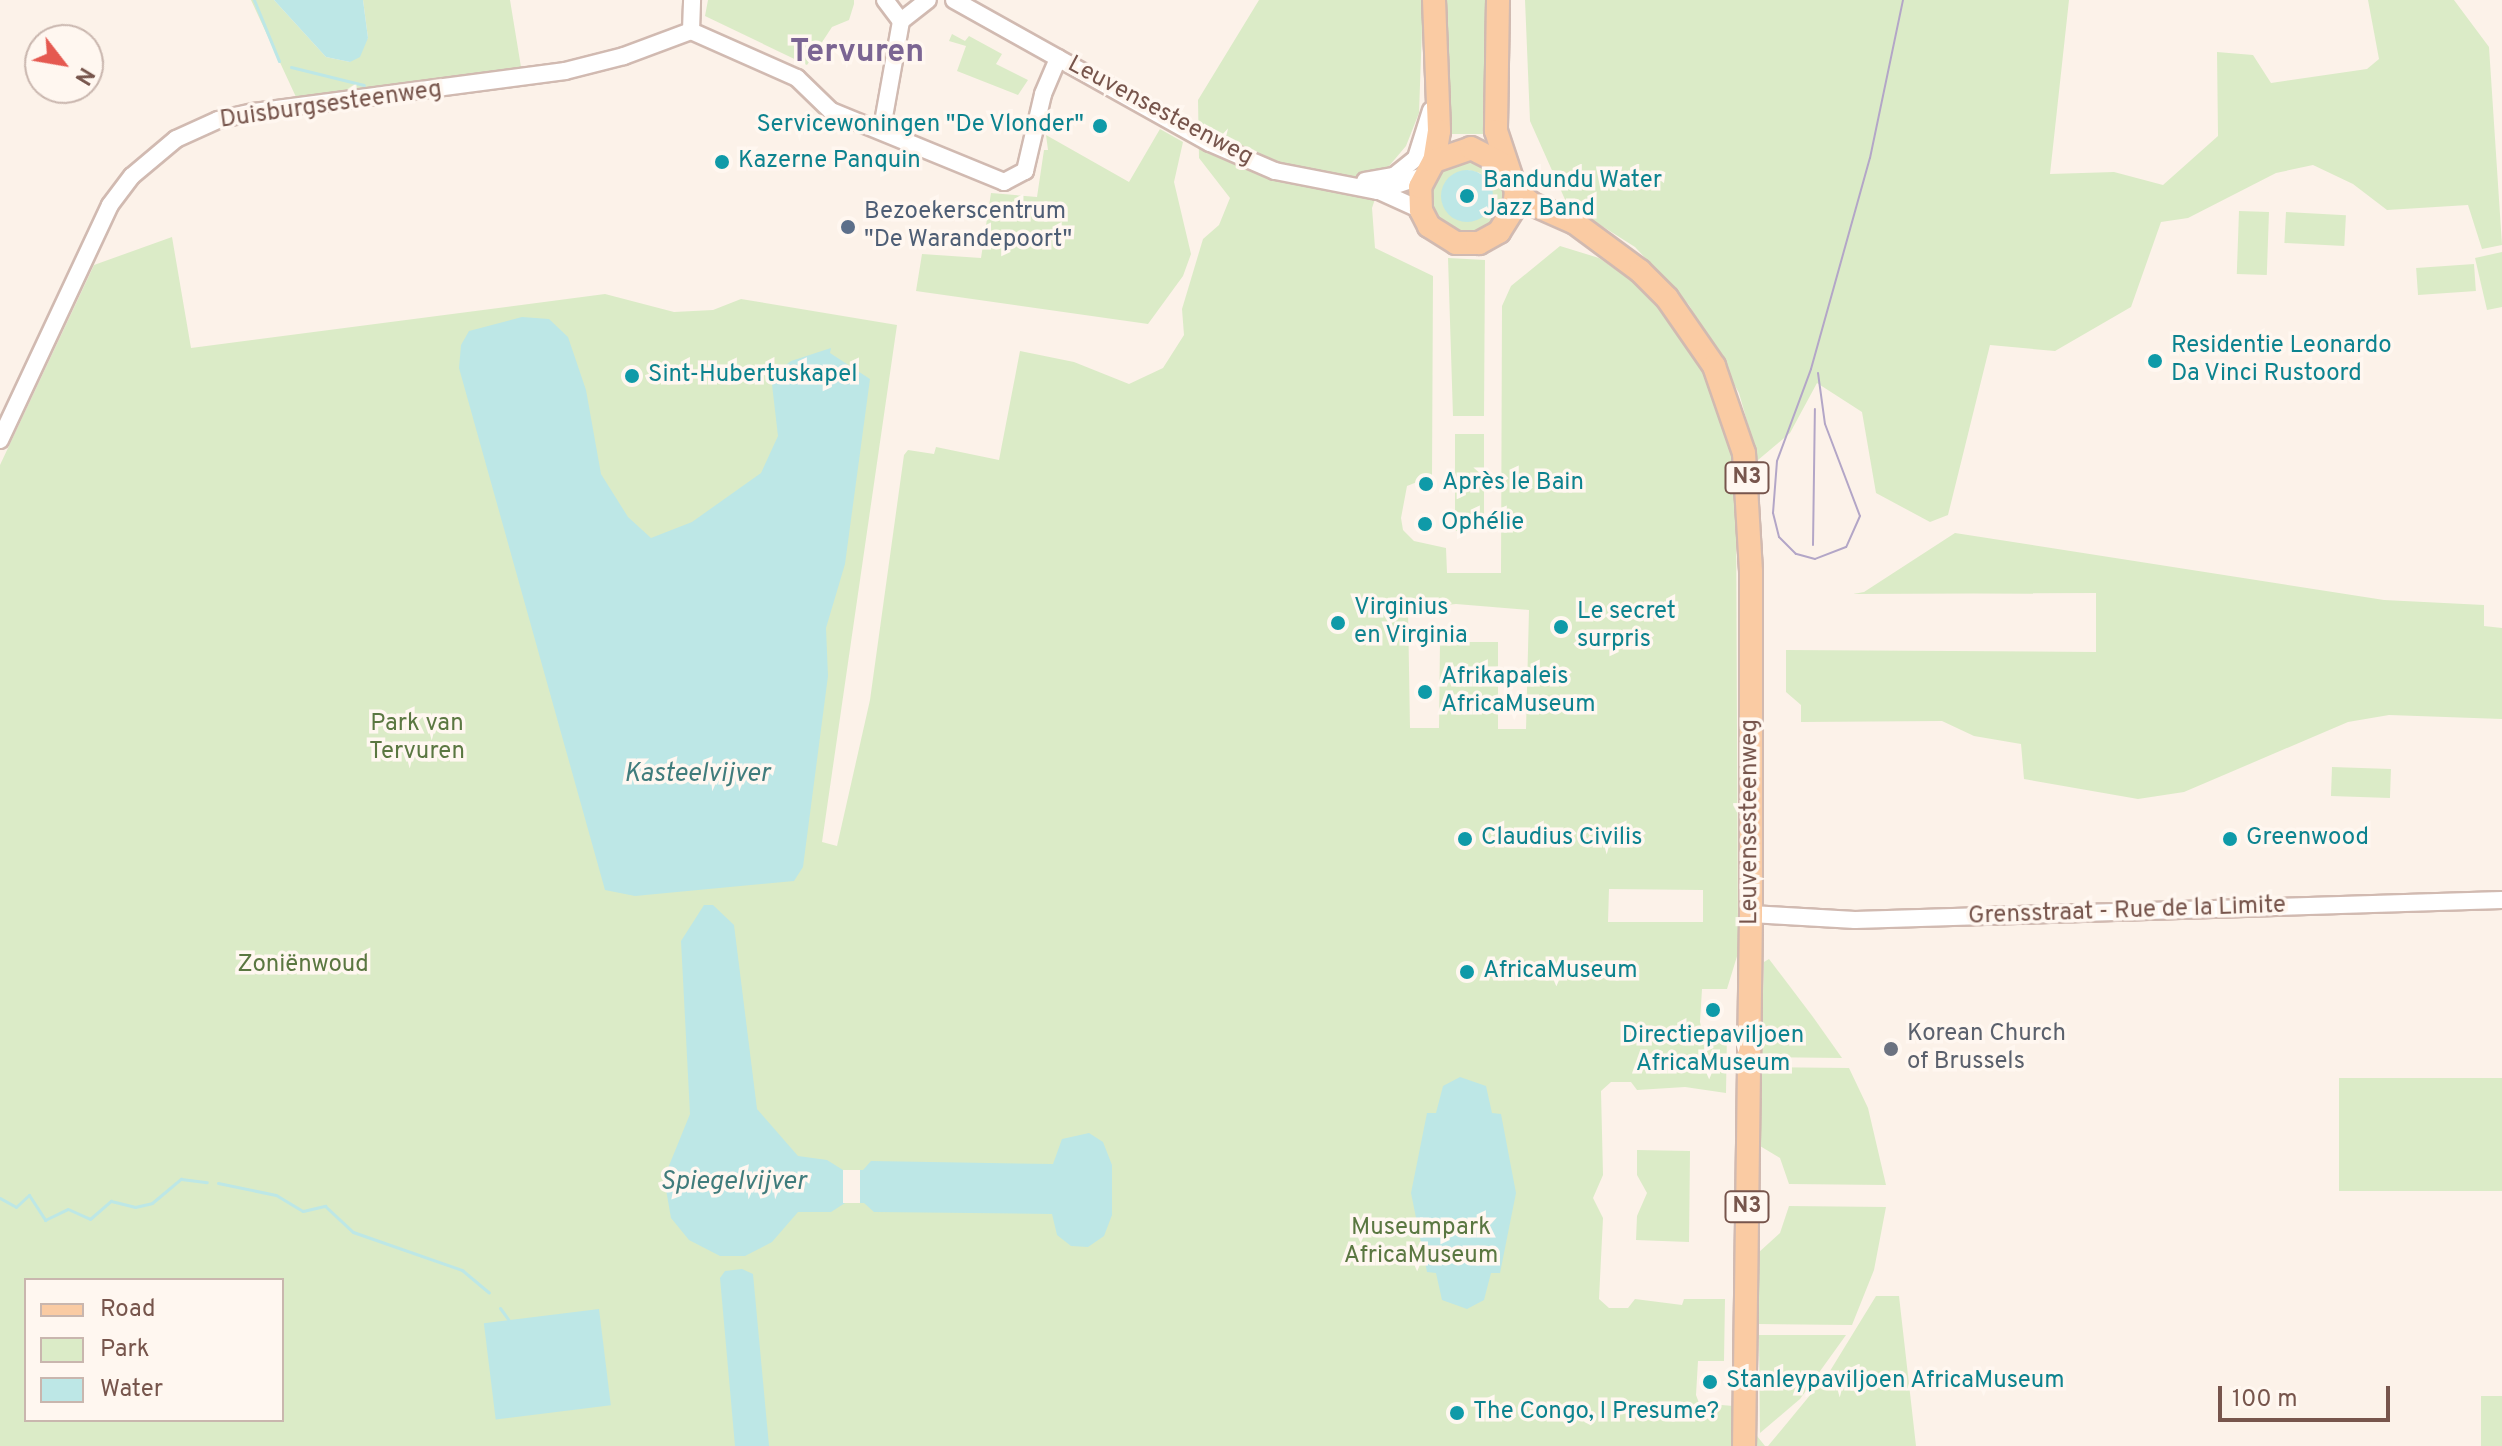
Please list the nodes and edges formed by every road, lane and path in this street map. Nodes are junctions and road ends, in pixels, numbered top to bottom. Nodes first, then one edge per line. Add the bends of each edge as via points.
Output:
1 (692, 0) edge
2 (885, 0) edge
3 (928, 0) edge
4 (954, 0) edge
5 (1434, 0) edge
6 (1498, 0) edge
7 (901, 21) junction
8 (691, 31) junction
9 (1058, 58) junction
10 (1435, 72) junction
11 (1497, 72) junction
12 (882, 128) junction
13 (1505, 165) junction
14 (1429, 168) junction
15 (1350, 187) junction
16 (1378, 191) junction
17 (1516, 191) junction
18 (1421, 210) junction
19 (1575, 223) junction
20 (1506, 224) junction
21 (1607, 246) junction
22 (0, 440) edge
23 (2502, 900) edge
24 (1751, 914) junction
25 (1744, 1446) edge

1 - 8 street
2 - 7 street
3 - 7 street
4 - 9 street, Leuvensesteenweg
5 - 10 main road
6 - 11 main road, N3
7 - 12 street
8 - 12 street via 804,82 831,111
8 - 22 street, Duisburgsesteenweg via 565,71 254,112 218,120 176,139 132,176 110,205
9 - 12 street via 1019,178 1000,181 930,154
9 - 15 street, Leuvensesteenweg via 1228,152 1295,178
10 - 14 main road via 1439,131
10 - 15 street via 1427,134 1416,158 1394,176
11 - 13 main road, N3 via 1496,131
11 - 19 main road, N3 via 1518,167 1529,185
13 - 14 main road via 1471,148
13 - 17 main road, N3
14 - 16 street, Leuvensesteenweg
14 - 18 main road
15 - 16 street, Leuvensesteenweg
16 - 18 street, Leuvensesteenweg
17 - 19 main road, Leuvensesteenweg / N3
17 - 20 main road
18 - 20 main road, N3 via 1435,232 1456,243 1479,243
19 - 21 main road, Leuvensesteenweg / N3
20 - 21 main road, Leuvensesteenweg / N3 via 1543,221
21 - 24 main road, Leuvensesteenweg / N3 via 1640,271 1693,331 1720,380 1741,440 1751,572
23 - 24 street, Grensstraat - Rue de la Limite via 1855,920
24 - 25 main road, Leuvensesteenweg / N3

